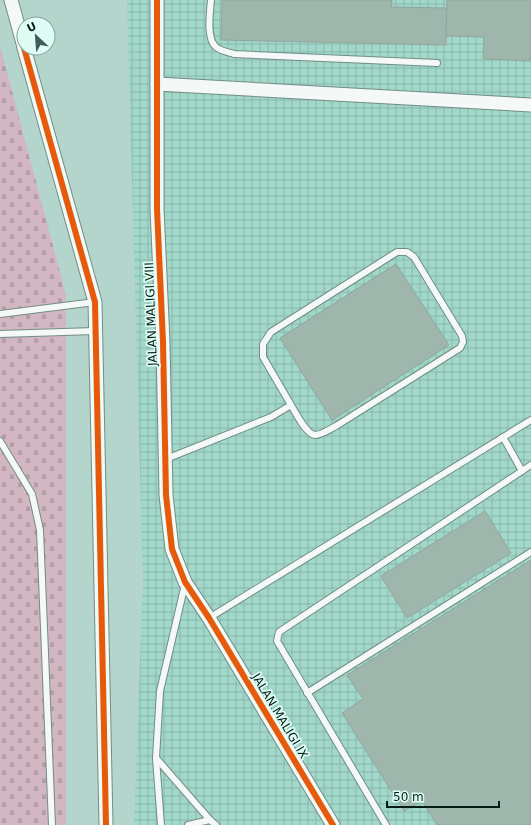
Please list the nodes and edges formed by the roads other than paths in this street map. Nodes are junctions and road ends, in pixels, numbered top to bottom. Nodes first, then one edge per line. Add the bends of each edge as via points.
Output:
1 (11, 0) edge
2 (157, 0) edge
3 (211, 0) edge
4 (16, 18) edge
5 (27, 56) edge
6 (437, 63) dead end
7 (156, 84) junction
8 (531, 104) edge
9 (95, 302) junction
10 (0, 314) edge
11 (95, 331) junction
12 (0, 334) edge
13 (291, 405) junction
14 (531, 420) edge
15 (503, 437) junction
16 (0, 440) edge
17 (166, 459) junction
18 (531, 465) edge
19 (522, 471) junction
20 (531, 552) edge
21 (185, 582) junction
22 (208, 618) junction
23 (307, 693) junction
24 (156, 758) junction
25 (210, 820) junction
26 (52, 825) edge
27 (106, 825) edge
28 (161, 825) edge
29 (188, 825) edge
30 (216, 825) edge
31 (333, 825) edge
32 (386, 825) edge

1 - 4 street
2 - 7 street, JALAN MALIGI VIII
3 - 6 lane via 210,38 214,46 223,51 234,54
5 - 9 street
7 - 8 street
7 - 17 street, JALAN MALIGI VIII via 157,209
9 - 10 lane
9 - 11 street
11 - 12 lane
11 - 27 street
13 - 13 lane via 307,432 314,435 322,433 460,348 462,336 414,257 407,252 397,252 271,332 263,344 263,357
13 - 17 lane via 271,418
14 - 15 lane
15 - 19 lane
15 - 22 lane
16 - 26 lane via 32,494 40,530
17 - 21 street, JALAN MALIGI VIII via 166,495 172,549
18 - 19 lane
19 - 23 lane via 279,632 277,641
20 - 23 lane
21 - 22 street, JALAN MALIGI VIII
21 - 24 lane via 160,691
22 - 31 street, JALAN MALIGI IX
23 - 32 lane
24 - 25 lane
24 - 28 lane
25 - 29 lane
25 - 30 lane

